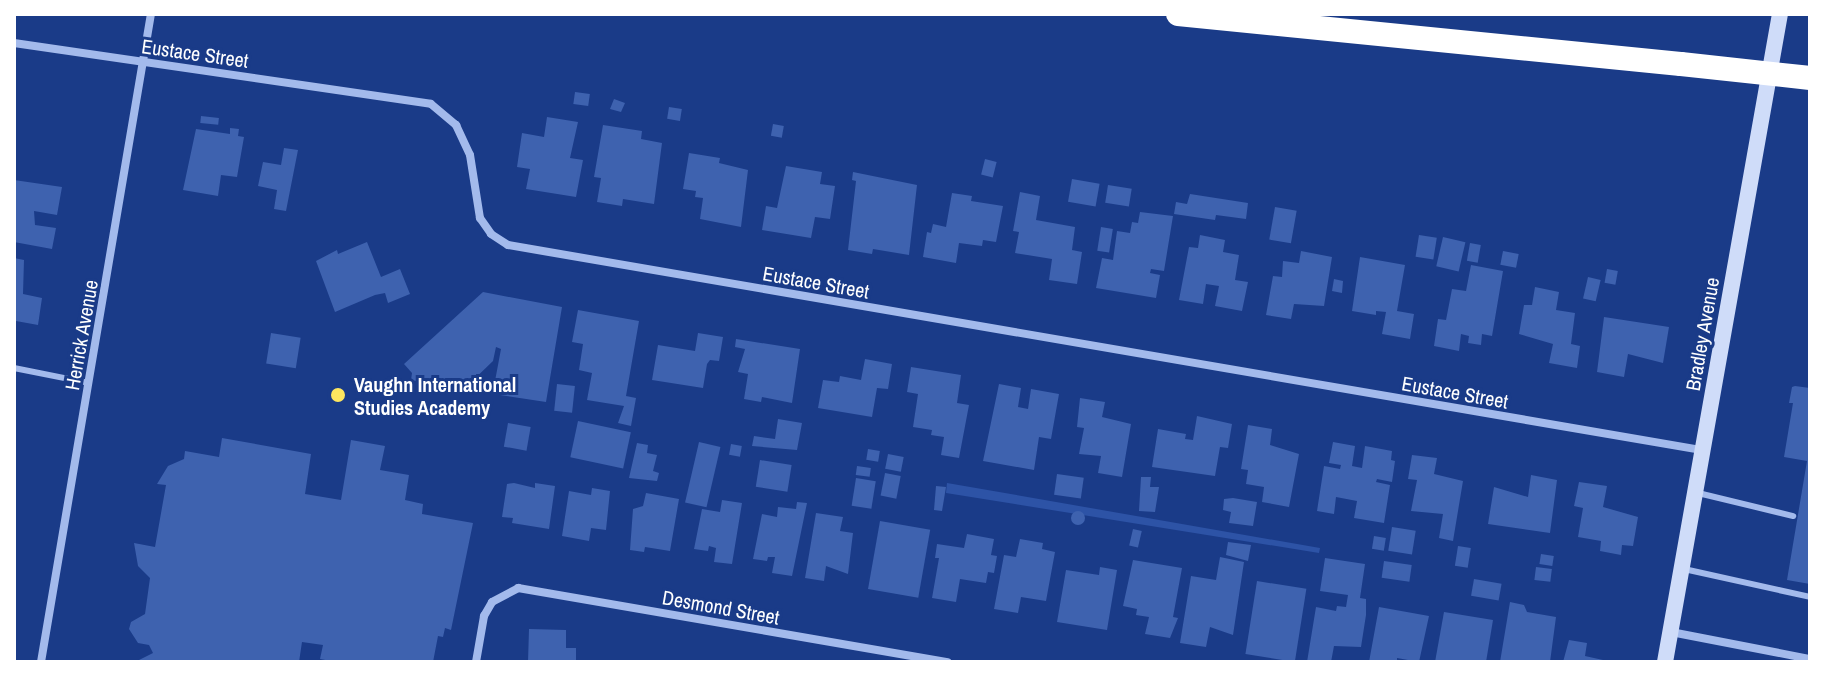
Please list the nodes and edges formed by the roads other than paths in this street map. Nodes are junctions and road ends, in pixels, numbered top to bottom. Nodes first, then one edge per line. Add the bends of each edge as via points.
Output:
1 (151, 14) edge
2 (1178, 14) edge
3 (1780, 14) edge
4 (14, 43) edge
5 (144, 61) junction
6 (1810, 78) edge
7 (14, 368) edge
8 (89, 383) junction
9 (1701, 450) junction
10 (1694, 492) junction
11 (1793, 516) dead end
12 (1681, 568) junction
13 (1810, 597) edge
14 (1670, 632) junction
15 (1810, 659) edge
16 (41, 662) edge
17 (476, 662) edge
18 (948, 662) edge
19 (1665, 662) edge

1 - 5 street, Herrick Avenue
2 - 6 highway, bridge
3 - 9 street, Bradley Avenue
4 - 5 street, Eustace Street
5 - 8 street, Herrick Avenue
5 - 9 street, Eustace Street via 431,104 456,125 470,155 480,218 508,245
7 - 8 lane
8 - 16 street, Herrick Avenue
9 - 10 street, Bradley Avenue
10 - 11 lane
10 - 12 street, Bradley Avenue
12 - 13 lane
12 - 14 street, Bradley Avenue
14 - 15 street
14 - 19 street, Bradley Avenue
17 - 18 street, Desmond Street via 492,602 518,588

